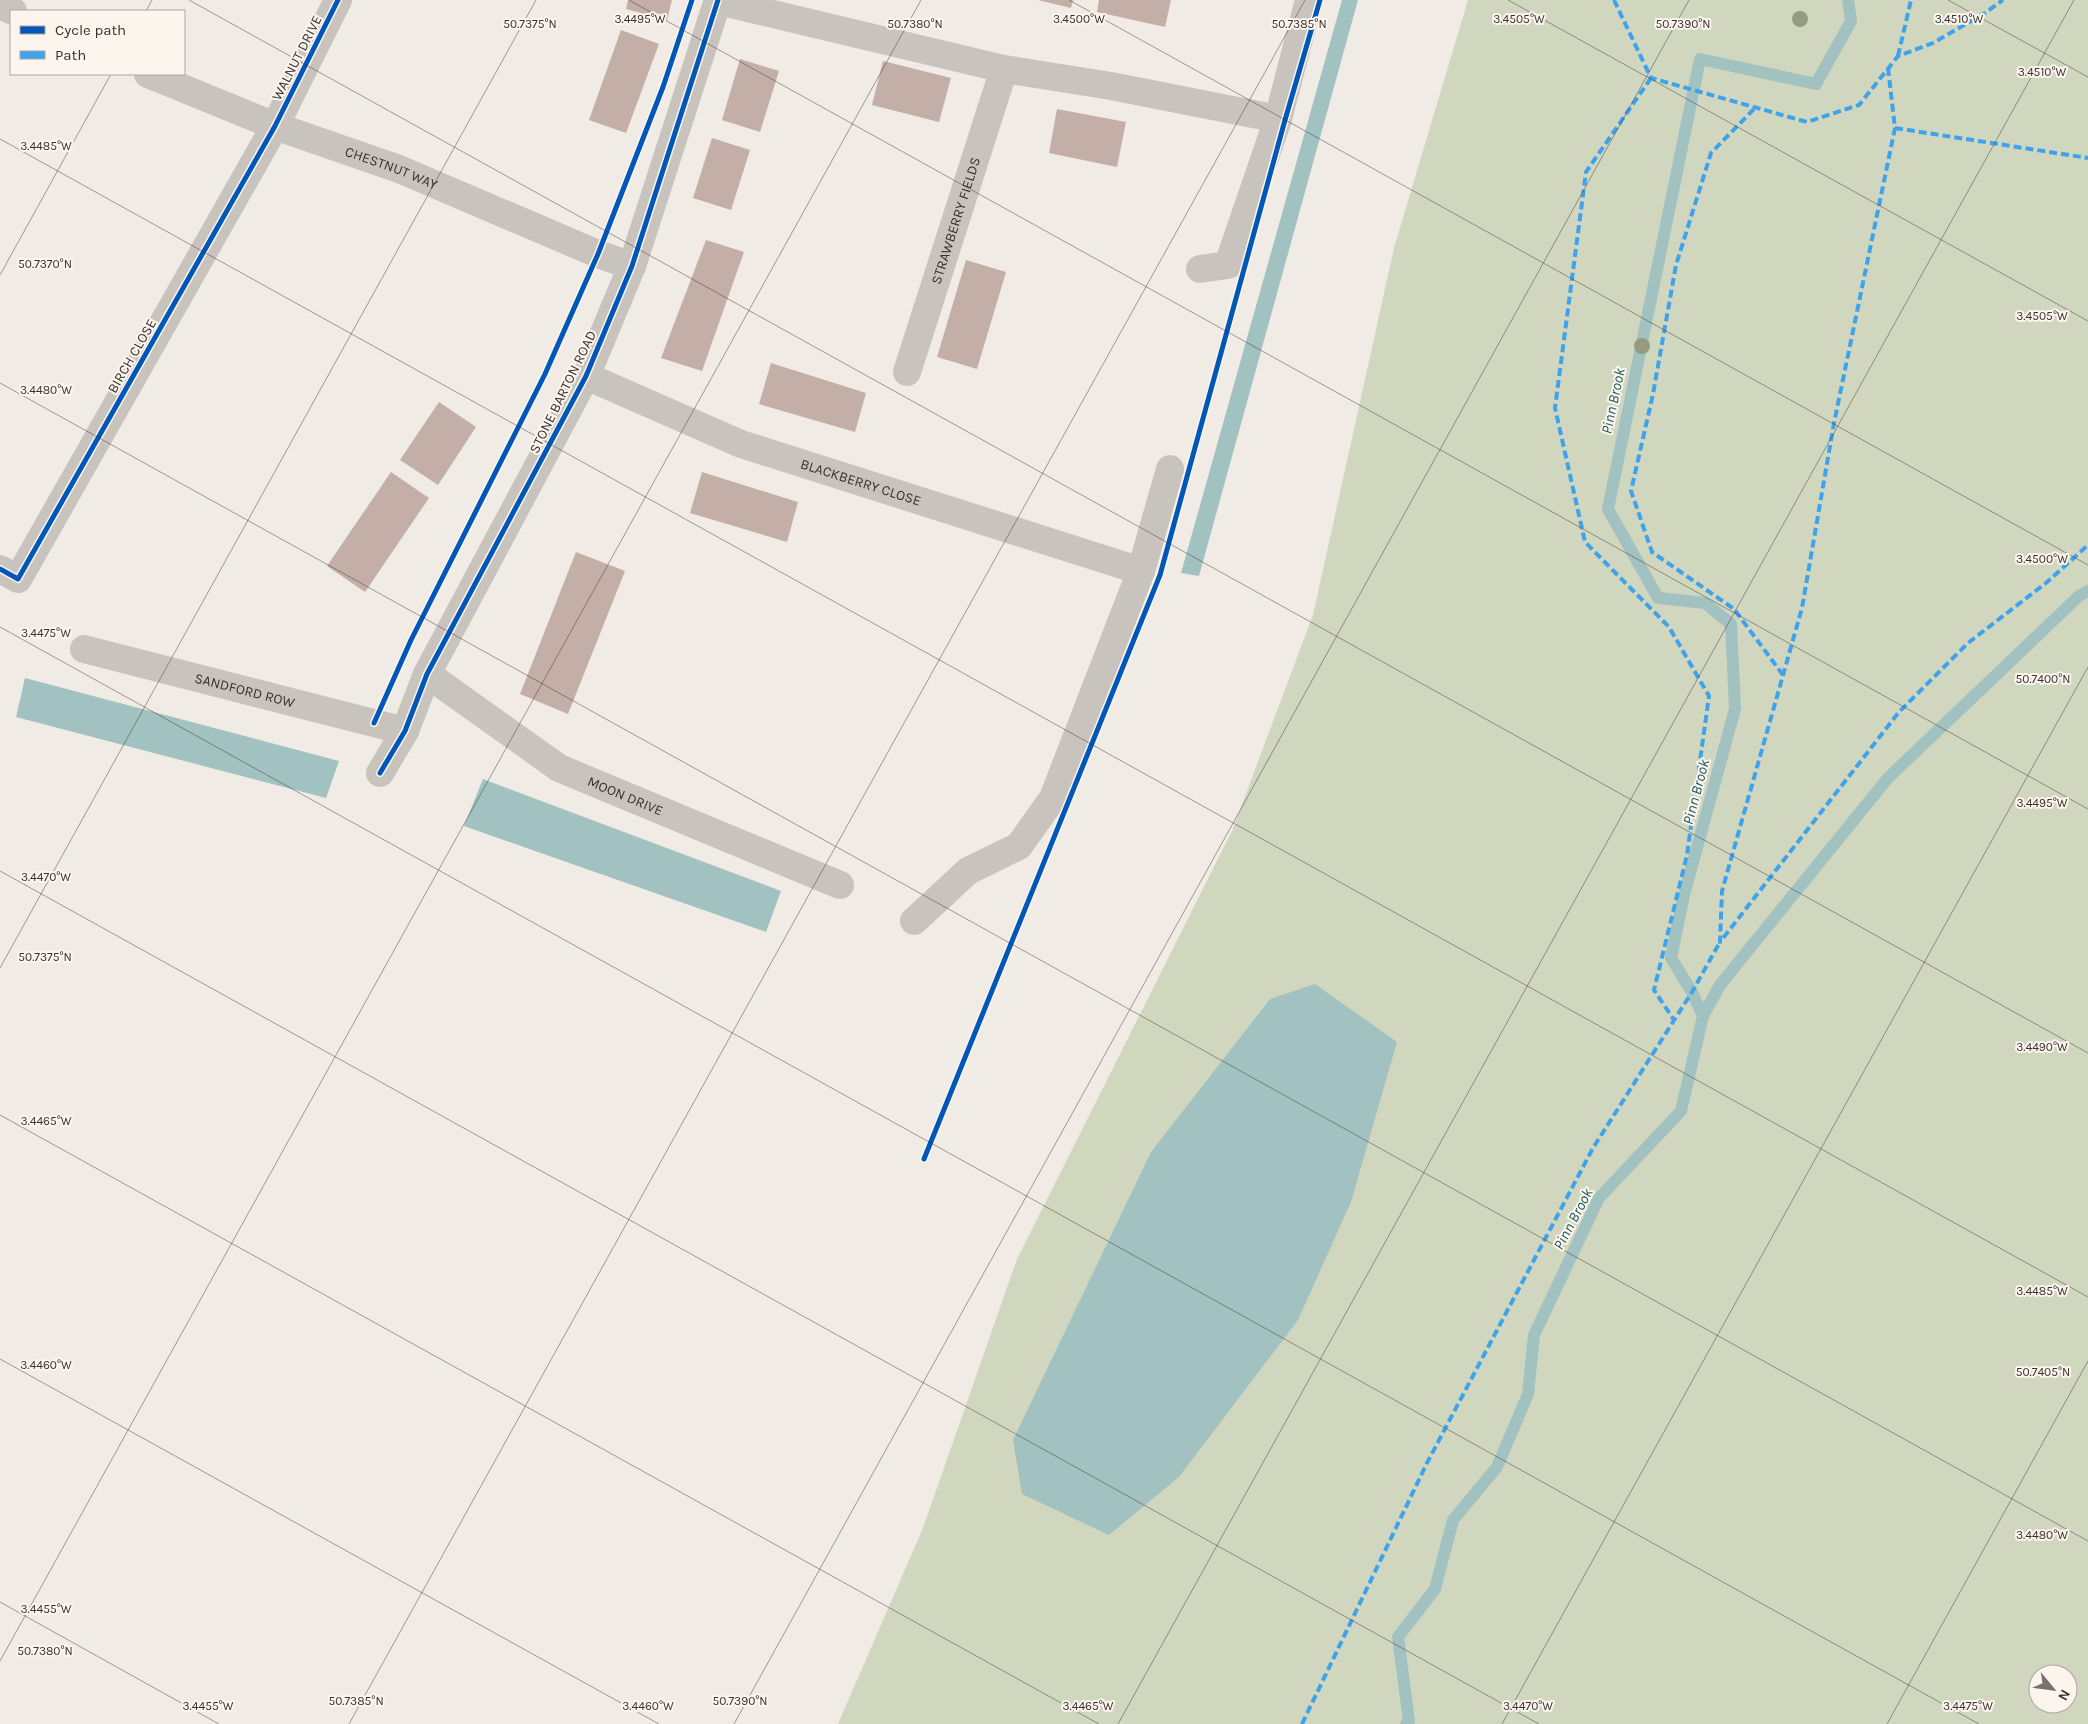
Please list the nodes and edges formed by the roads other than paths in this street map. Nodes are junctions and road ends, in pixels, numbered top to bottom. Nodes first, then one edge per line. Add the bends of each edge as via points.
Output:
1 (338, 0) edge
2 (718, 0) edge
3 (1309, 0) edge
4 (1004, 69) junction
5 (150, 75) edge
6 (1278, 119) junction
7 (275, 126) junction
8 (632, 266) junction
9 (1200, 269) dead end
10 (907, 372) dead end
11 (586, 376) junction
12 (1170, 469) dead end
13 (0, 569) edge
14 (1141, 572) junction
15 (84, 649) dead end
16 (428, 674) junction
17 (405, 731) junction
18 (380, 773) dead end
19 (840, 885) dead end
20 (914, 921) dead end

1 - 7 street, WALNUT DRIVE
2 - 4 street
2 - 8 street, STONE BARTON ROAD
3 - 6 street
4 - 6 street
4 - 10 street, STRAWBERRY FIELDS
5 - 7 street, CHESTNUT WAY
6 - 9 street via 1228,265
7 - 8 street, CHESTNUT WAY via 399,169
7 - 13 street, BIRCH CLOSE via 18,579
8 - 11 street, STONE BARTON ROAD
11 - 14 street, BLACKBERRY CLOSE via 741,444
11 - 16 street, STONE BARTON ROAD
12 - 14 street
14 - 20 street via 1054,798 1019,846 968,872
15 - 17 street, SANDFORD ROW
16 - 17 street, STONE BARTON ROAD
16 - 19 street, MOON DRIVE via 560,768
17 - 18 street, STONE BARTON ROAD

